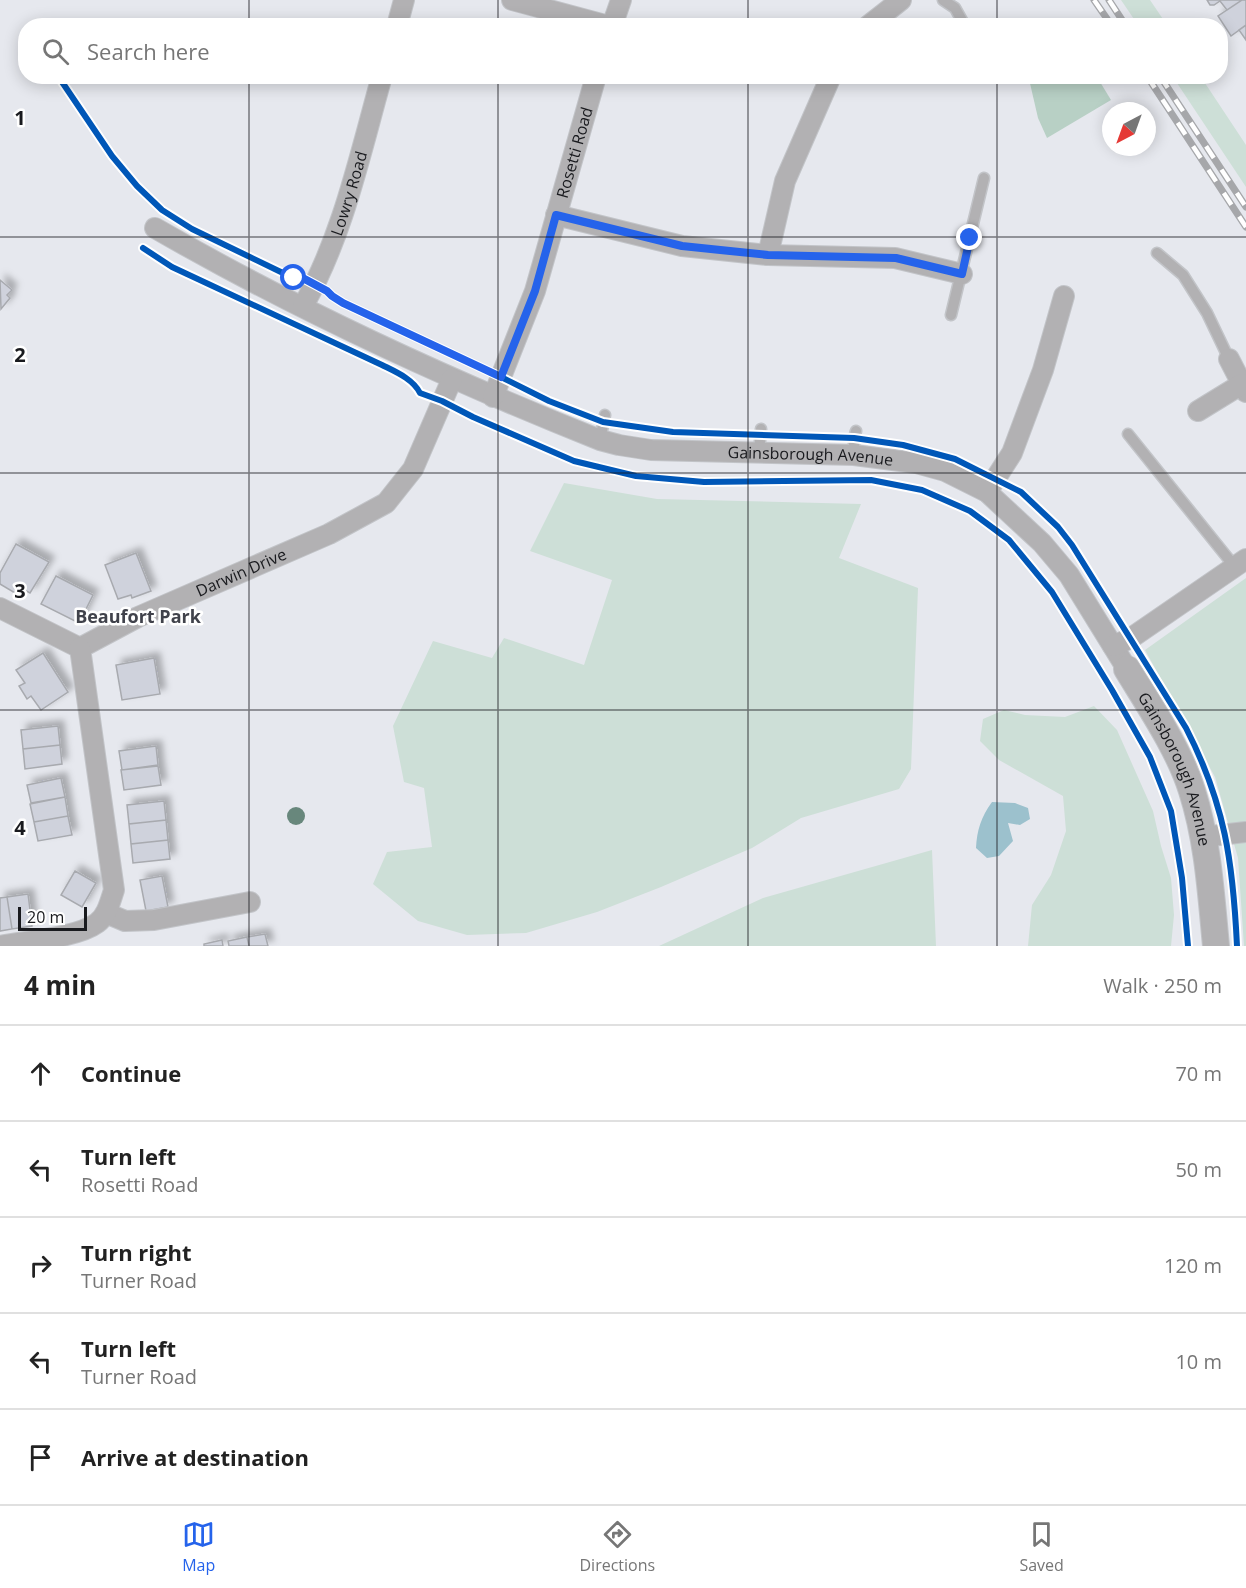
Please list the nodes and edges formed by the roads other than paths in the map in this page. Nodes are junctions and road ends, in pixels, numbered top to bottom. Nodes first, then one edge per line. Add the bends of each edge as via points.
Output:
1 (404, 0) edge
2 (512, 0) edge
3 (621, 0) edge
4 (901, 0) edge
5 (944, 0) edge
6 (399, 18) edge
7 (581, 18) edge
8 (614, 18) edge
9 (878, 18) edge
10 (961, 18) edge
11 (380, 84) edge
12 (594, 84) edge
13 (827, 84) edge
14 (984, 178) dead end
15 (556, 215) junction
16 (155, 228) dead end
17 (1156, 253) dead end
18 (768, 255) junction
19 (962, 274) junction
20 (1064, 296) dead end
21 (303, 306) junction
22 (951, 315) dead end
23 (1229, 359) joint
24 (452, 379) junction
25 (1244, 388) edge
26 (493, 397) junction
27 (1198, 411) dead end
28 (605, 415) dead end
29 (761, 429) dead end
30 (856, 431) dead end
31 (1128, 434) dead end
32 (600, 440) junction
33 (759, 453) junction
34 (854, 455) junction
35 (987, 492) junction
36 (1240, 563) edge
37 (0, 608) edge
38 (1113, 646) junction
39 (80, 648) junction
40 (1127, 669) joint
41 (1246, 832) edge
42 (1203, 837) junction
43 (250, 902) dead end
44 (106, 913) junction
45 (0, 946) edge
46 (1216, 946) edge

1 - 6 street
2 - 7 street
3 - 8 street
4 - 9 street
5 - 10 lane
11 - 21 street, Lowry Road via 346,202 319,277
12 - 15 street, Rosetti Road
13 - 18 street via 785,181
14 - 19 lane
15 - 18 street via 682,246
15 - 26 street, Rosetti Road via 535,291
16 - 21 street, Gainsborough Avenue
17 - 23 lane via 1183,275
18 - 19 street via 896,258
19 - 22 lane
20 - 35 street via 1043,370 1012,453
21 - 24 street, Gainsborough Avenue
23 - 25 street
24 - 26 street, Gainsborough Avenue
24 - 39 street, Darwin Drive via 413,469 386,503 344,527 138,617
25 - 27 street
26 - 32 street, Gainsborough Avenue
28 - 32 lane
29 - 33 lane
30 - 34 lane
31 - 36 lane
32 - 33 street, Gainsborough Avenue via 651,450
33 - 34 street, Gainsborough Avenue
34 - 35 street, Gainsborough Avenue via 945,471
35 - 38 street, Gainsborough Avenue via 1042,543 1069,575
36 - 38 street via 1131,638
37 - 39 street
38 - 40 street, Gainsborough Avenue
39 - 44 street via 114,890
40 - 42 street, Gainsborough Avenue via 1157,718 1192,790
41 - 42 street
42 - 46 street, Gainsborough Avenue
43 - 44 street via 154,920 125,921
44 - 45 street via 98,923 82,931

